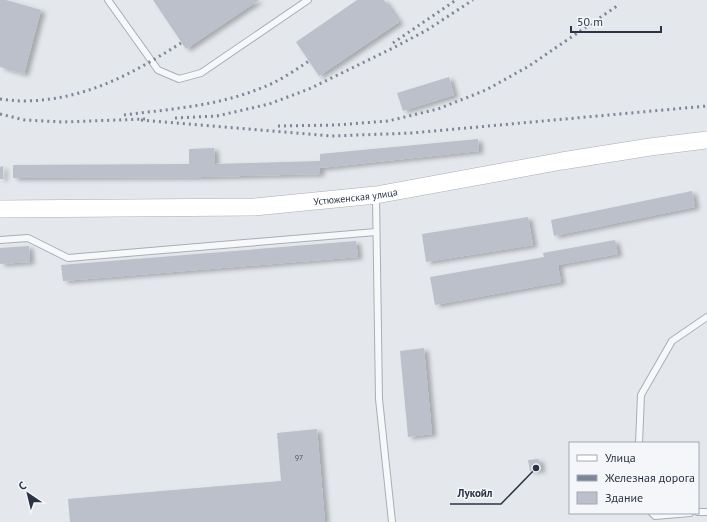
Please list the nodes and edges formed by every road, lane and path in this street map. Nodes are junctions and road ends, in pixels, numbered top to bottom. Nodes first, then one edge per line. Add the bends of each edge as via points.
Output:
1 (108, 0) edge
2 (308, 0) edge
3 (707, 140) edge
4 (376, 195) junction
5 (0, 208) edge
6 (376, 232) junction
7 (0, 240) edge
8 (707, 317) edge
9 (639, 442) edge
10 (653, 514) edge
11 (678, 514) edge
12 (392, 522) edge

1 - 2 lane via 158,70 179,79 201,73
3 - 4 main road, Устюженская улица via 562,161
4 - 5 main road, Устюженская улица via 254,207
4 - 6 lane
6 - 7 lane via 68,258 28,238
6 - 12 lane via 379,400
8 - 9 lane via 672,341 641,395
10 - 11 lane

